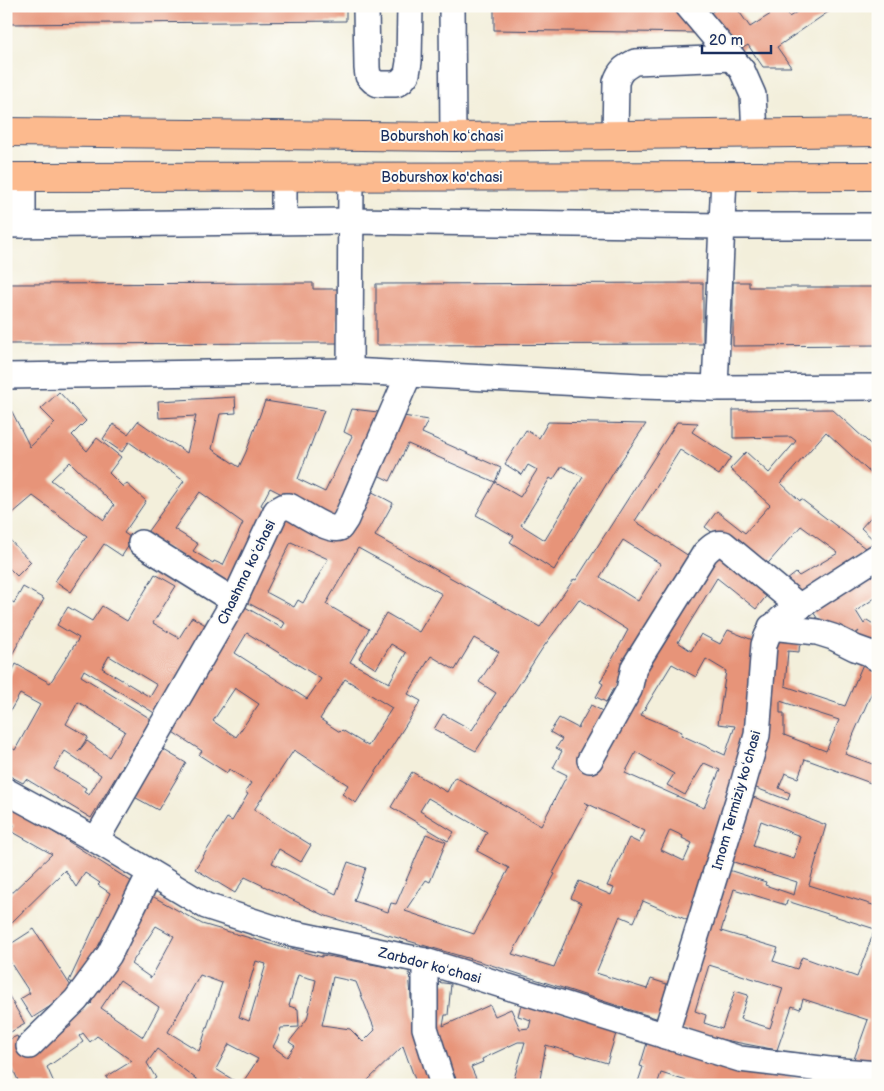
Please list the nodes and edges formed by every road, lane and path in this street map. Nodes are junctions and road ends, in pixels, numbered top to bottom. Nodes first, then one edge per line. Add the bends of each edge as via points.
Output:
1 (366, 6) edge
2 (410, 6) edge
3 (452, 6) edge
4 (688, 6) edge
5 (733, 58) junction
6 (6, 132) edge
7 (878, 132) edge
8 (755, 133) junction
9 (615, 135) junction
10 (453, 137) junction
11 (724, 176) junction
12 (878, 176) edge
13 (14, 177) edge
14 (284, 177) junction
15 (351, 177) junction
16 (350, 221) junction
17 (284, 222) junction
18 (14, 225) edge
19 (722, 226) junction
20 (878, 226) edge
21 (350, 370) junction
22 (409, 374) junction
23 (6, 376) edge
24 (878, 387) edge
25 (715, 388) junction
26 (141, 543) dead end
27 (878, 556) edge
28 (234, 601) junction
29 (800, 607) junction
30 (771, 628) junction
31 (878, 659) edge
32 (590, 760) dead end
33 (6, 791) edge
34 (96, 840) junction
35 (150, 872) junction
36 (425, 961) junction
37 (665, 1036) junction
38 (30, 1046) dead end
39 (878, 1074) edge
40 (443, 1085) edge

1 - 2 street via 368,76 378,84 396,84 407,74
3 - 10 street
4 - 5 street
5 - 8 street via 753,95
5 - 9 street via 635,62 623,68 616,82
6 - 10 main road, Boburshoh koʻchasi
7 - 8 main road, Boburshoh koʻchasi
8 - 9 main road, Boburshoh koʻchasi
9 - 10 main road, Boburshoh koʻchasi
11 - 12 main road, Boburshox ko'chasi
11 - 15 main road, Boburshox ko'chasi
11 - 19 street
13 - 14 main road, Boburshox ko'chasi
13 - 18 street
14 - 15 main road, Boburshox ko'chasi
14 - 17 street
15 - 16 street
16 - 17 street
16 - 19 street
16 - 21 street
17 - 18 street
19 - 20 street
19 - 25 street
21 - 22 street
21 - 23 street
22 - 25 street
22 - 28 street, Chashma koʻchasi via 340,528 328,527 289,506 280,508
24 - 25 street
26 - 28 street
27 - 29 street
28 - 34 street, Chashma koʻchasi
29 - 30 street
29 - 32 street via 724,544 710,548 634,667 629,690
30 - 31 street via 818,632
30 - 37 street, Imom Termiziy koʻchasi via 764,645 757,735
33 - 34 street, Zarbdor koʻchasi
34 - 35 street, Zarbdor koʻchasi
35 - 36 street, Zarbdor koʻchasi via 206,906 259,924
35 - 38 street via 109,954 76,1000
36 - 37 street, Zarbdor koʻchasi
36 - 40 street via 425,1028
37 - 39 street, Zarbdor koʻchasi via 740,1059

